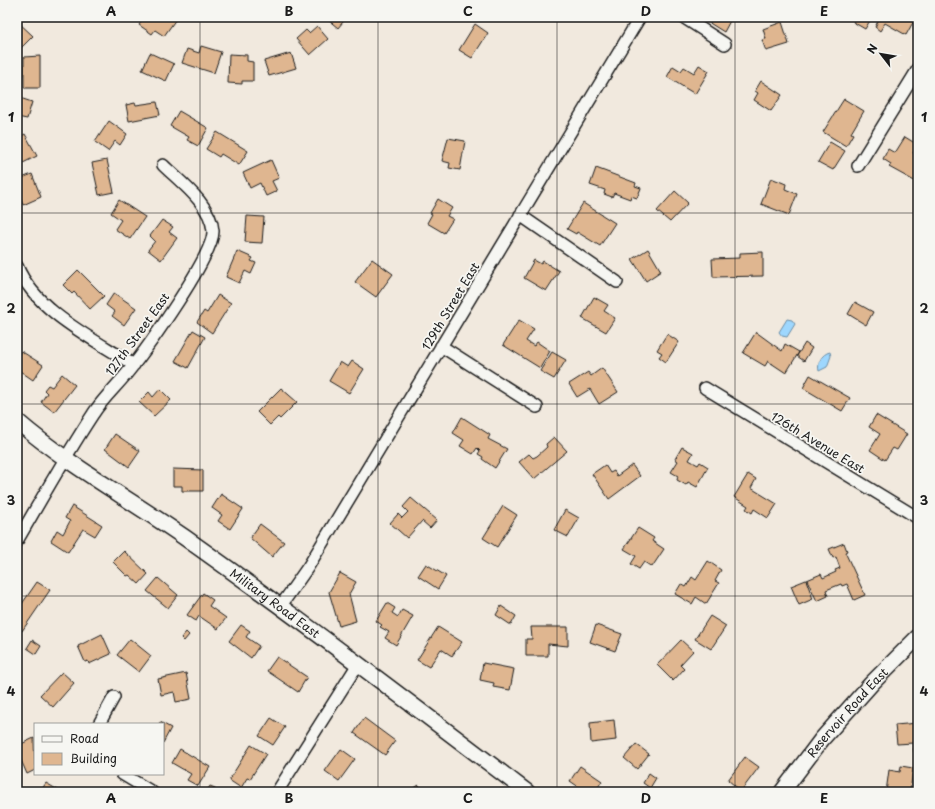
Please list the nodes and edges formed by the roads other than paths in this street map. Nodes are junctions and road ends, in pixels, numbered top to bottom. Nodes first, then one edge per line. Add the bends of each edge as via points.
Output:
1 (640, 17) edge
2 (683, 17) edge
3 (725, 44) dead end
4 (918, 69) edge
5 (163, 165) dead end
6 (858, 166) dead end
7 (520, 215) junction
8 (17, 266) edge
9 (617, 282) dead end
10 (441, 346) junction
11 (134, 365) junction
12 (705, 388) dead end
13 (537, 407) dead end
14 (17, 421) edge
15 (66, 458) junction
16 (918, 518) edge
17 (17, 541) edge
18 (280, 607) junction
19 (918, 637) edge
20 (358, 664) junction
21 (114, 697) dead end
22 (100, 723) edge
23 (124, 775) edge
24 (152, 792) edge
25 (277, 792) edge
26 (527, 792) edge
27 (782, 792) edge

1 - 7 street, 129th Street East
2 - 3 street
4 - 6 street
5 - 11 street, 127th Street East via 202,205 212,224 212,236 209,250
7 - 9 street
7 - 10 street, 129th Street East
8 - 11 street via 40,301
10 - 13 street
10 - 18 street, 129th Street East via 308,567
11 - 15 street, 127th Street East via 93,413
12 - 16 street, 126th Avenue East
14 - 15 main road, Military Road East
15 - 17 street, 127th Street East
15 - 18 main road, Military Road East via 183,537
18 - 20 main road, Military Road East
19 - 27 main road, Reservoir Road East via 872,683 827,734
20 - 25 street
20 - 26 main road, Military Road East
21 - 22 street
23 - 24 street

